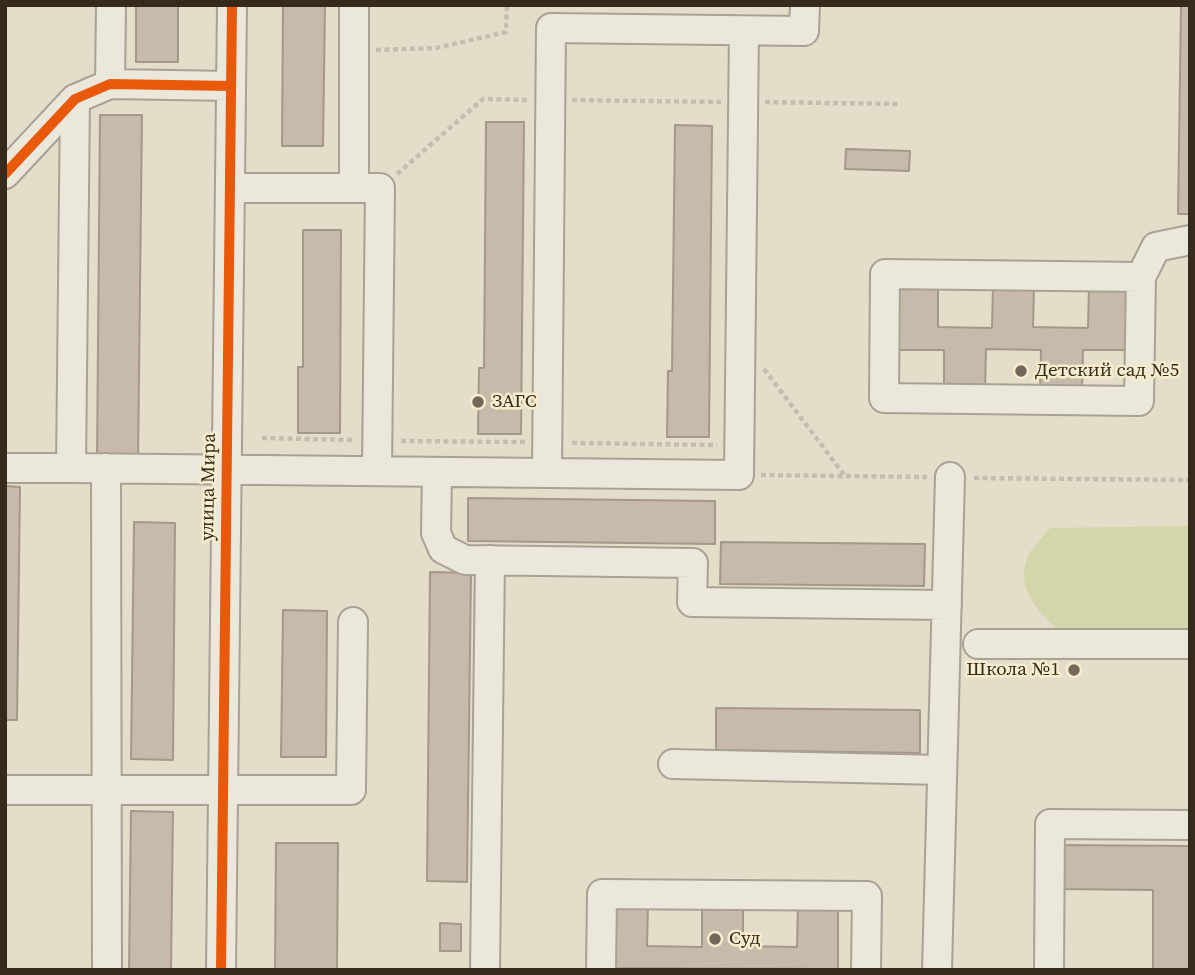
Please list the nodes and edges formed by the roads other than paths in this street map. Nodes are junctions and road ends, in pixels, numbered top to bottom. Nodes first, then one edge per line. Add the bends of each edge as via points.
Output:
1 (111, 5) edge
2 (232, 5) edge
3 (354, 5) edge
4 (805, 5) edge
5 (744, 30) junction
6 (110, 84) junction
7 (231, 86) junction
8 (75, 99) junction
9 (5, 174) edge
10 (230, 188) junction
11 (367, 188) junction
12 (1190, 240) edge
13 (1141, 277) junction
14 (5, 468) edge
15 (71, 468) junction
16 (106, 468) junction
17 (227, 469) junction
18 (377, 471) junction
19 (437, 472) junction
20 (547, 473) junction
21 (950, 477) dead end
22 (490, 560) junction
23 (947, 605) junction
24 (353, 622) dead end
25 (978, 644) dead end
26 (1190, 644) edge
27 (673, 764) dead end
28 (942, 769) junction
29 (223, 789) junction
30 (5, 790) edge
31 (107, 791) junction
32 (1190, 825) edge
33 (107, 970) edge
34 (221, 970) edge
35 (485, 970) edge
36 (601, 970) edge
37 (866, 970) edge
38 (937, 970) edge
39 (1049, 970) edge

1 - 6 street
2 - 7 street, улица Мира
3 - 11 street
4 - 5 street via 804,31
5 - 20 street via 739,475
5 - 20 street via 551,28
6 - 7 street
6 - 8 street
7 - 10 street, улица Мира
8 - 9 street
8 - 15 street
10 - 11 street
10 - 17 street, улица Мира
11 - 18 street
12 - 13 street via 1156,247
13 - 13 street via 1139,401 884,398 885,274
14 - 15 street
15 - 16 street
16 - 17 street
16 - 31 street
17 - 18 street
17 - 29 street, улица Мира
18 - 19 street
19 - 20 street
19 - 22 street via 436,533 443,549 465,560
21 - 23 street
22 - 23 street via 693,563 692,602
22 - 35 street
23 - 28 street
24 - 29 street via 351,790
25 - 26 street
27 - 28 street
28 - 38 street
29 - 31 street
29 - 34 street, улица Мира
30 - 31 street
31 - 33 street
32 - 39 street via 1050,824
36 - 37 street via 602,894 616,894 867,896

